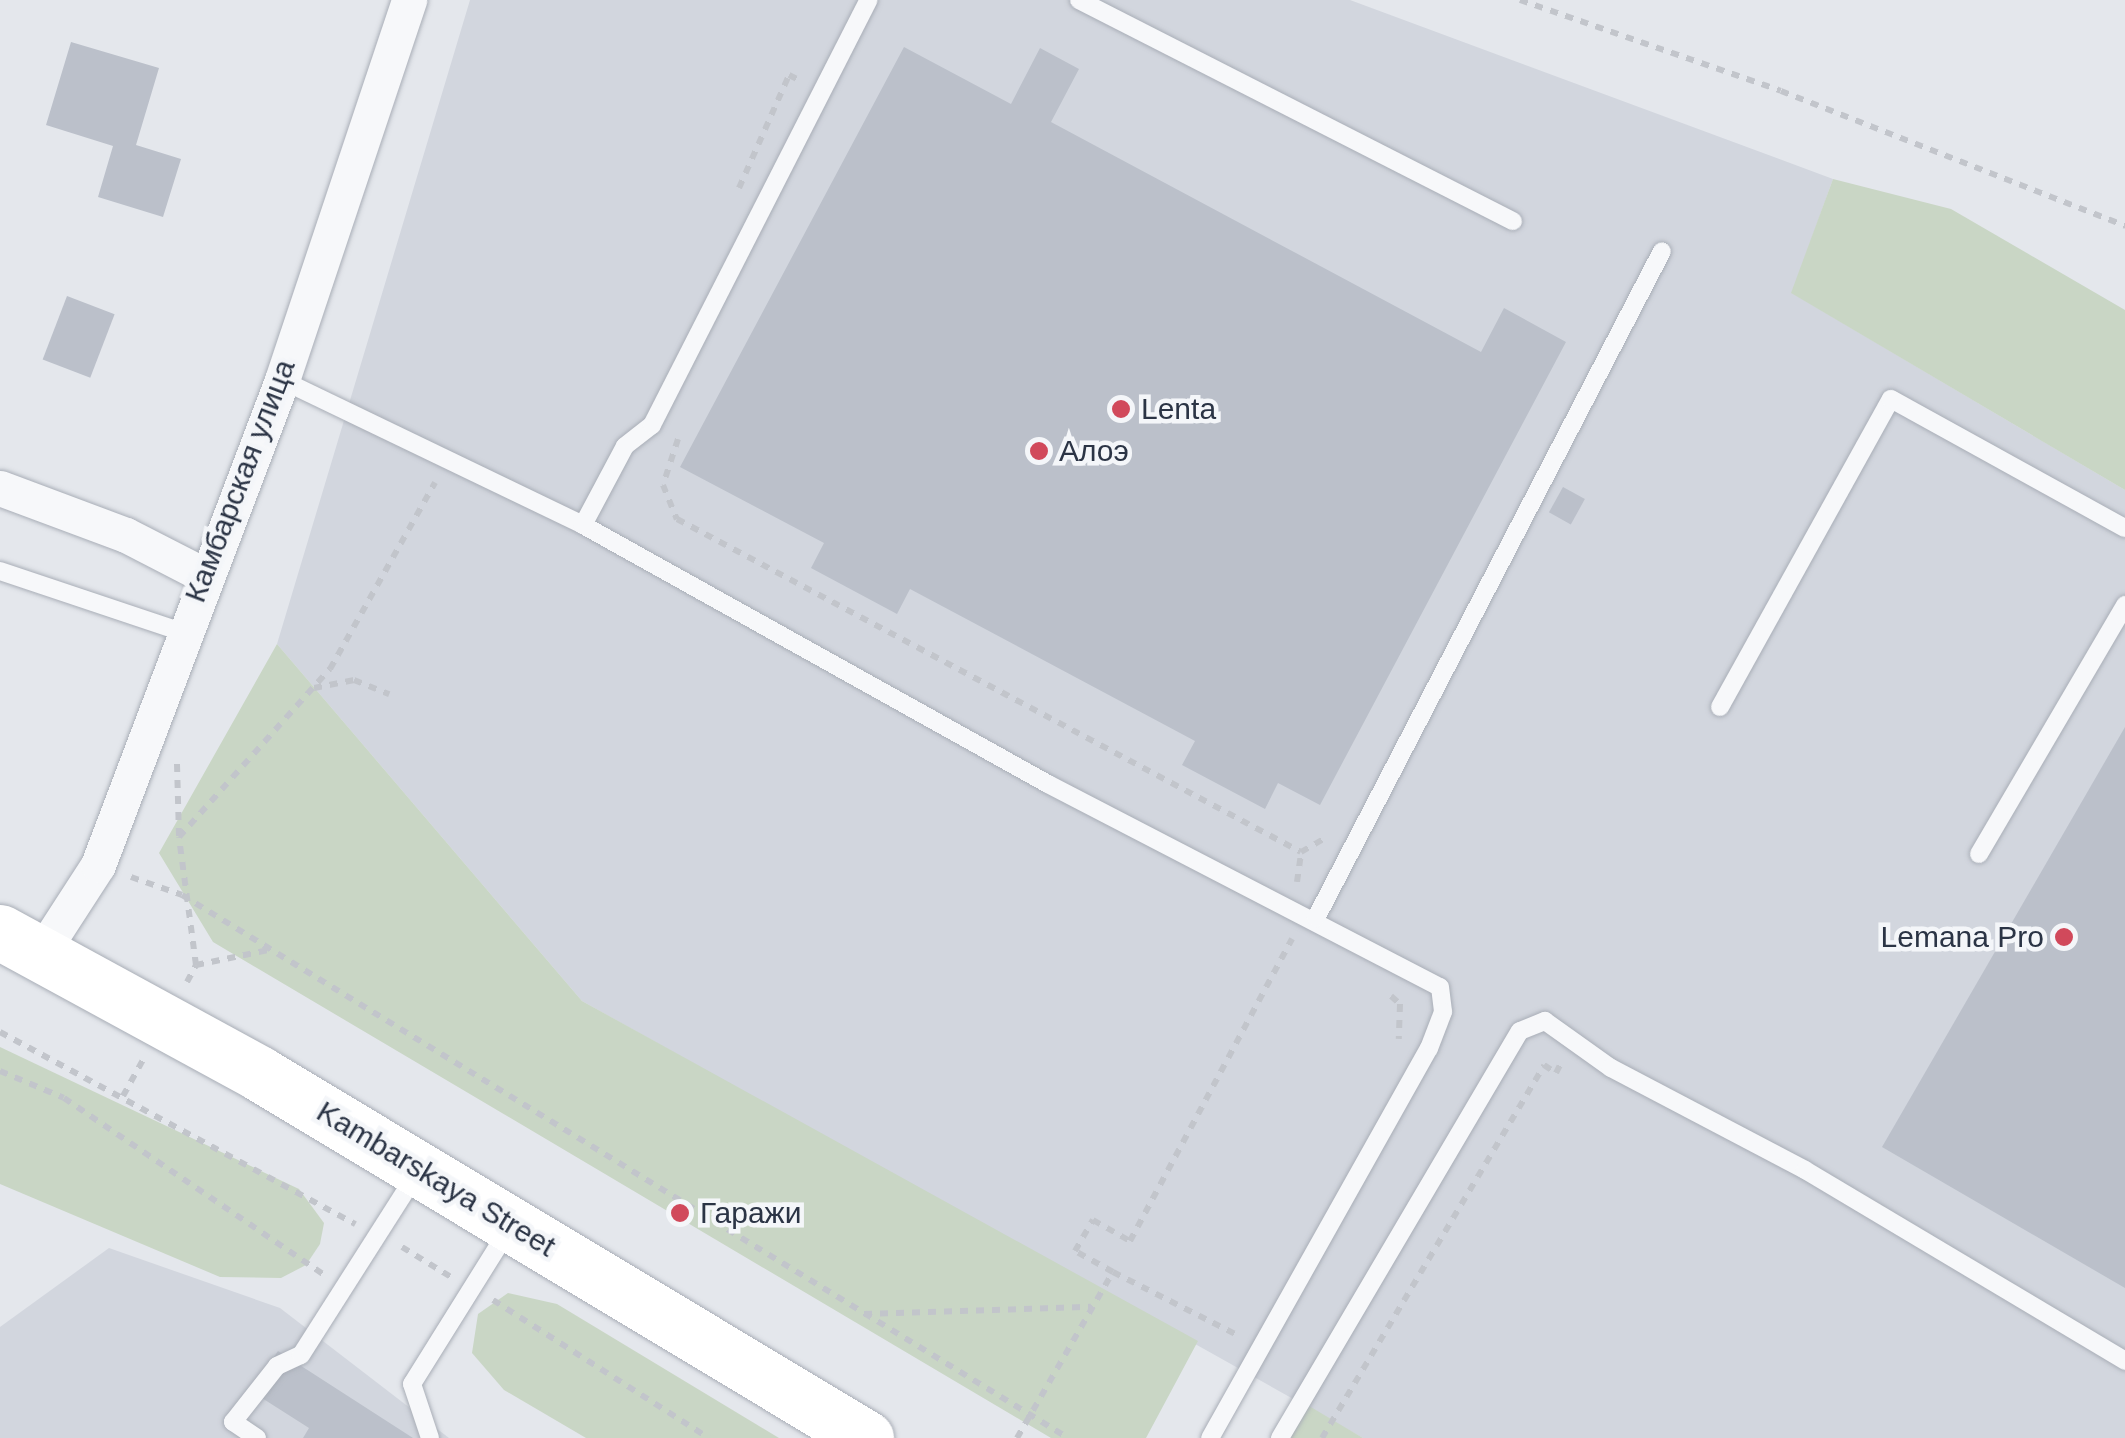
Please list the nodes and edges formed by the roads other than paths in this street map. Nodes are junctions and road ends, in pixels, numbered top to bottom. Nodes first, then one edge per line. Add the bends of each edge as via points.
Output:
1 (410, 0) edge
2 (869, 0) edge
3 (1079, 0) edge
4 (1513, 221) dead end
5 (1662, 252) dead end
6 (282, 380) junction
7 (0, 488) edge
8 (583, 524) junction
9 (2125, 528) edge
10 (0, 571) edge
11 (202, 574) junction
12 (2125, 605) edge
13 (182, 632) junction
14 (1720, 707) dead end
15 (1978, 854) dead end
16 (1316, 918) junction
17 (22, 941) edge
18 (420, 1169) junction
19 (512, 1224) junction
20 (2125, 1361) edge
21 (257, 1438) edge
22 (430, 1438) edge
23 (866, 1438) edge
24 (1210, 1438) edge
25 (1280, 1438) edge

1 - 6 street, Камбарская улица
2 - 8 lane via 652,425 625,446
3 - 4 lane
5 - 16 lane
6 - 8 lane
6 - 11 street, Камбарская улица
7 - 11 street via 126,535
8 - 16 lane via 1048,784
9 - 14 lane via 1890,399
10 - 13 lane
11 - 13 street, Камбарская улица
12 - 15 lane
13 - 17 street, Камбарская улица via 98,865
16 - 24 lane via 1440,986 1443,1012
17 - 18 main road, Kambarskaya Street
18 - 19 main road, Kambarskaya Street
18 - 21 lane via 301,1355 277,1366 233,1422
19 - 22 lane via 412,1384
19 - 23 main road, Kambarskaya Street
20 - 25 lane via 1805,1170 1611,1068 1545,1021 1520,1030

